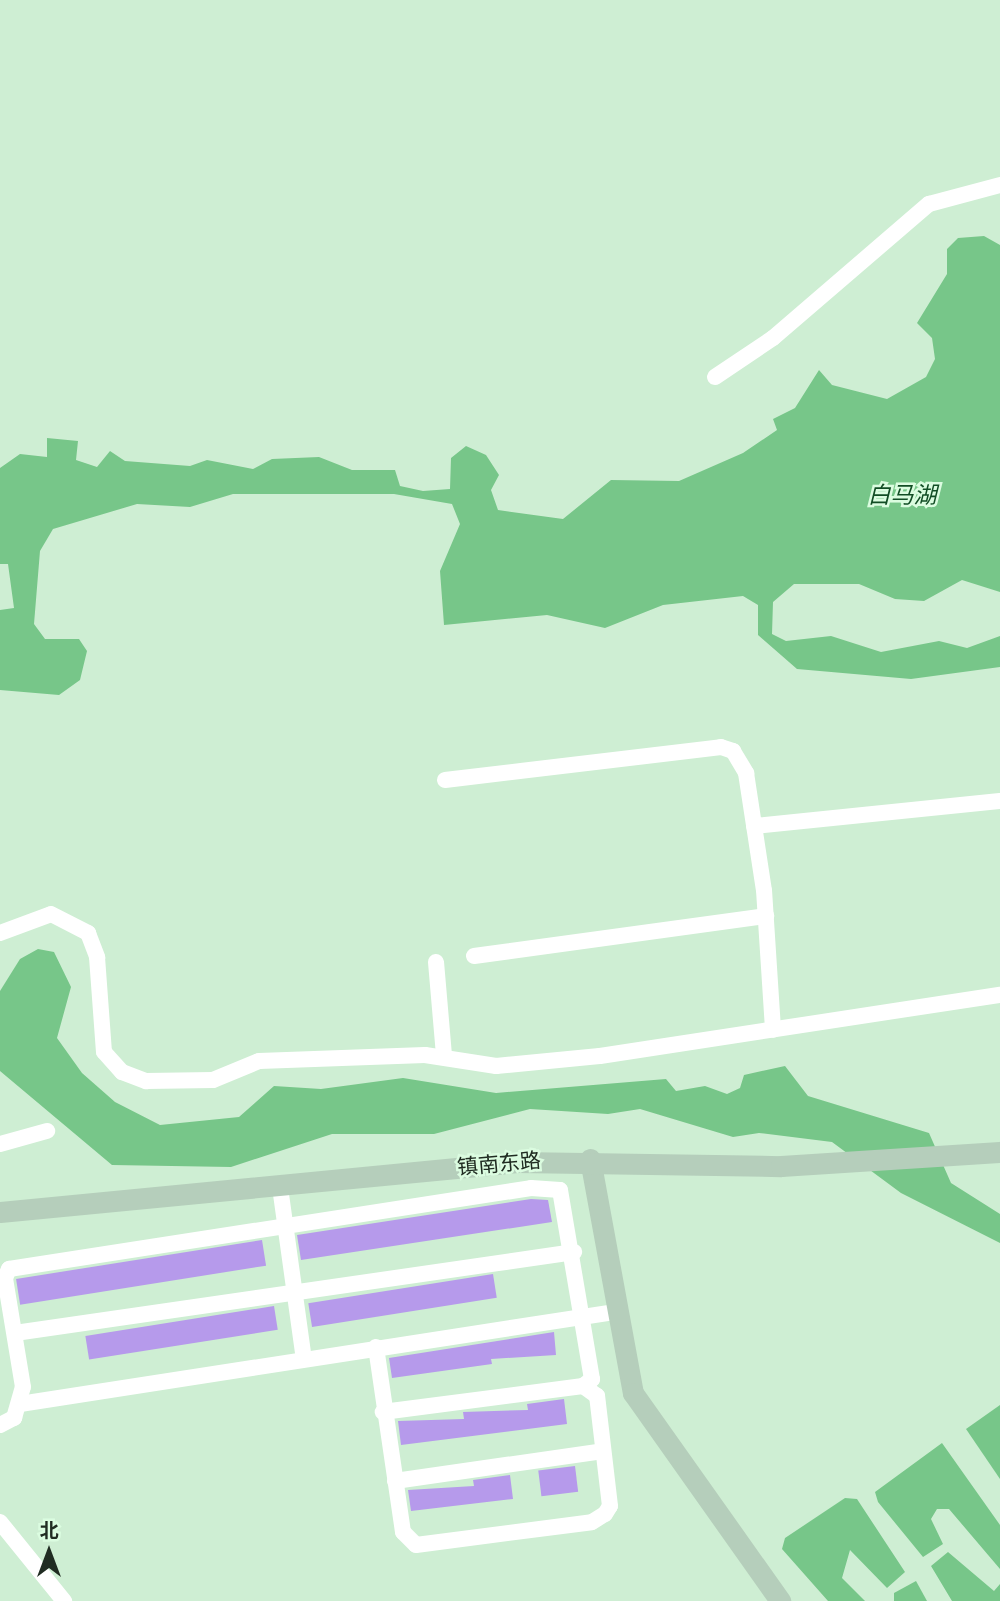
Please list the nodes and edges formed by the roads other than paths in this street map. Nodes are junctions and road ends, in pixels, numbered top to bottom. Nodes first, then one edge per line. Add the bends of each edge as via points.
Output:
1 (1000, 185) edge
2 (715, 377) dead end
3 (444, 780) dead end
4 (1000, 801) edge
5 (754, 826) junction
6 (766, 916) junction
7 (0, 933) edge
8 (474, 956) dead end
9 (436, 962) dead end
10 (1000, 995) edge
11 (773, 1030) junction
12 (444, 1056) junction
13 (47, 1131) dead end
14 (0, 1144) edge
15 (1000, 1152) edge
16 (590, 1159) junction
17 (280, 1187) junction
18 (0, 1212) edge
19 (285, 1224) junction
20 (574, 1252) junction
21 (295, 1293) junction
22 (614, 1312) junction
23 (584, 1316) junction
24 (15, 1333) junction
25 (376, 1347) junction
26 (304, 1359) junction
27 (583, 1386) junction
28 (20, 1404) junction
29 (383, 1412) junction
30 (0, 1425) edge
31 (603, 1451) junction
32 (395, 1481) junction
33 (0, 1522) edge
34 (64, 1601) edge
35 (780, 1601) edge

1 - 2 street via 929,204 773,338
3 - 5 street via 721,747 741,758
4 - 5 street
5 - 6 street
6 - 8 street
6 - 11 street
7 - 12 street via 36,916 79,924 97,957 104,1052 122,1072 146,1081 213,1080 247,1062
9 - 12 street
10 - 11 street
11 - 12 street via 496,1066
13 - 14 street
15 - 16 street, 镇南东路 via 857,1164
16 - 17 street, 镇南东路
16 - 22 street
17 - 18 street, 镇南东路
17 - 19 street
19 - 20 street via 550,1186 565,1199
19 - 21 street
19 - 24 street via 9,1269
20 - 21 street
20 - 23 street
21 - 24 street
21 - 26 street
22 - 23 street
22 - 35 street via 633,1393
23 - 25 street
23 - 27 street via 592,1379
24 - 28 street
25 - 26 street
25 - 29 street
26 - 28 street
27 - 29 street
27 - 31 street via 597,1396
28 - 30 street
29 - 32 street
31 - 32 street
31 - 32 street via 610,1506 605,1514 592,1522 489,1537 408,1541
33 - 34 street

